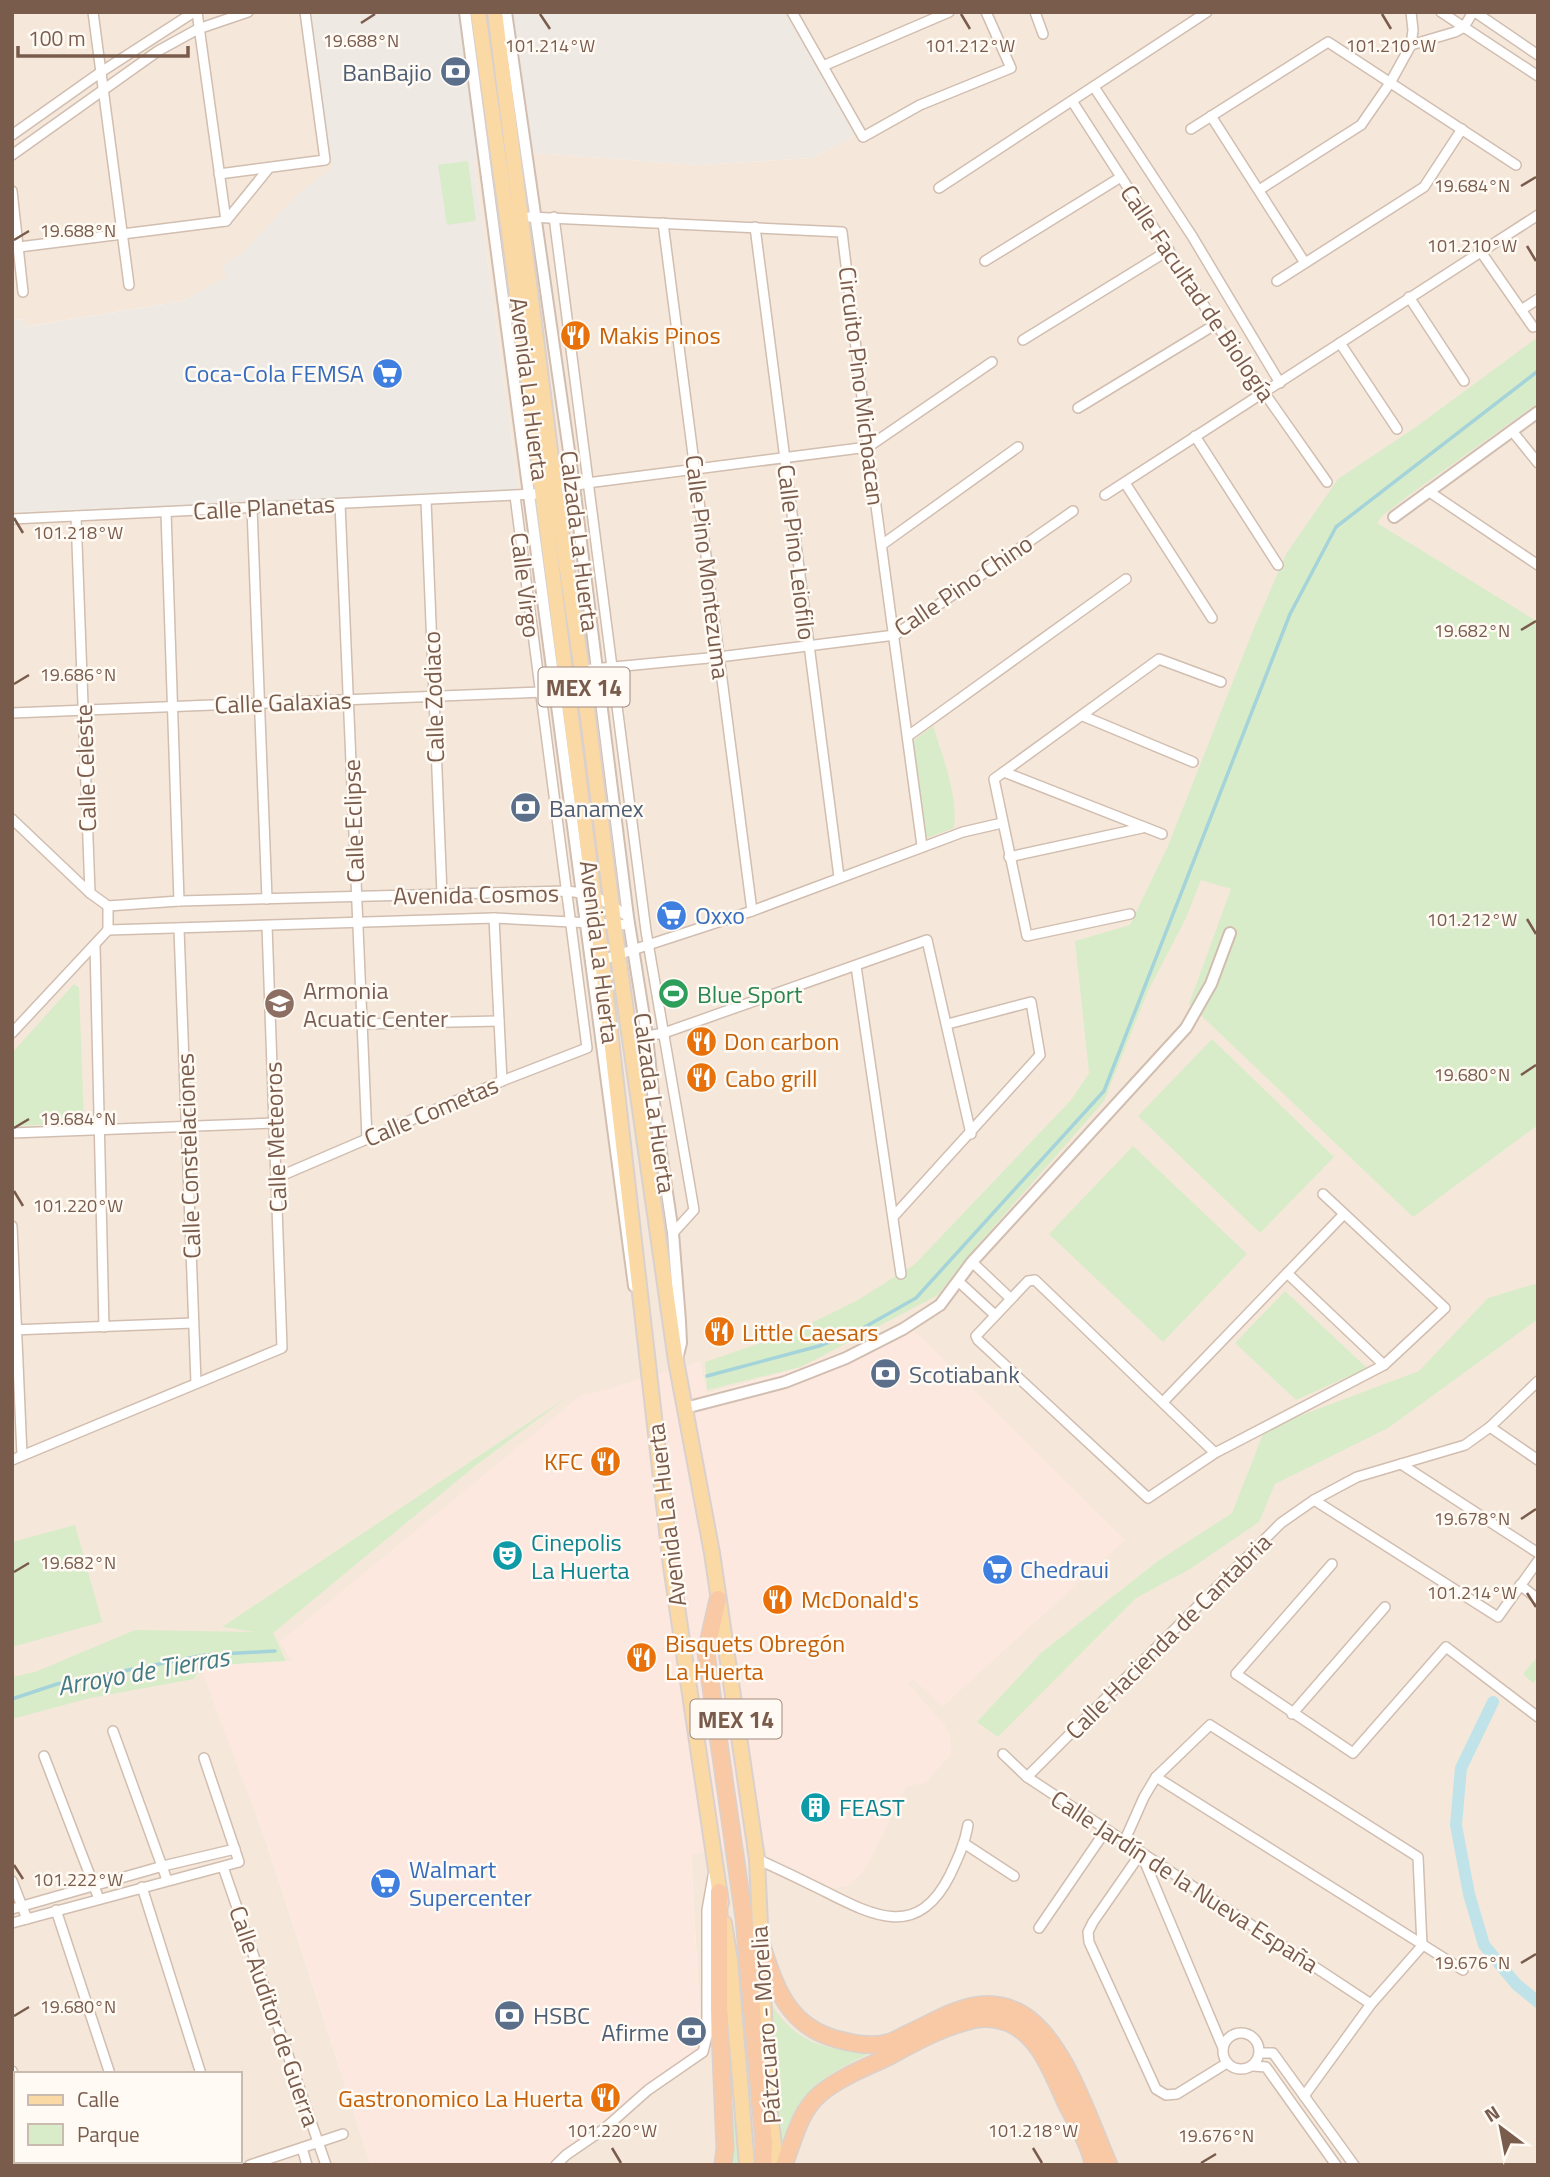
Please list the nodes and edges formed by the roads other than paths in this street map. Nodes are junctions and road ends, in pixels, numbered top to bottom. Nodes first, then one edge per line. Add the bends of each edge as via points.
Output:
1 (93, 12) edge
2 (195, 12) edge
3 (248, 12) edge
4 (306, 12) edge
5 (465, 12) edge
6 (478, 12) edge
7 (495, 12) edge
8 (506, 12) edge
9 (792, 12) edge
10 (949, 12) edge
11 (986, 12) edge
12 (1048, 12) edge
13 (1207, 12) edge
14 (1411, 12) edge
15 (1441, 12) edge
16 (1474, 12) edge
17 (1036, 15) edge
18 (1464, 27) junction
19 (198, 29) junction
20 (1043, 34) dead end
21 (1411, 45) junction
22 (1538, 55) edge
23 (820, 62) junction
24 (101, 72) junction
25 (1538, 76) edge
26 (1390, 83) junction
27 (1094, 87) junction
28 (104, 89) junction
29 (1072, 101) junction
30 (1211, 116) junction
31 (1191, 129) dead end
32 (1462, 129) junction
33 (12, 135) edge
34 (12, 155) edge
35 (1516, 165) dead end
36 (269, 168) junction
37 (219, 174) junction
38 (1121, 177) junction
39 (939, 188) dead end
40 (1259, 190) junction
41 (12, 191) edge
42 (1538, 215) edge
43 (527, 217) junction
44 (554, 217) junction
45 (226, 222) junction
46 (663, 223) junction
47 (755, 227) junction
48 (123, 233) junction
49 (19, 247) junction
50 (1169, 250) junction
51 (1481, 252) junction
52 (985, 261) dead end
53 (1306, 263) junction
54 (1277, 281) dead end
55 (129, 285) dead end
56 (23, 292) dead end
57 (1409, 297) junction
58 (1538, 299) edge
59 (1521, 310) junction
60 (1216, 324) junction
61 (1533, 327) dead end
62 (1023, 340) dead end
63 (1340, 343) junction
64 (992, 362) dead end
65 (1464, 381) dead end
66 (1280, 383) junction
67 (1264, 393) junction
68 (1079, 408) dead end
69 (1538, 412) edge
70 (1396, 429) dead end
71 (1512, 431) junction
72 (1195, 436) junction
73 (868, 447) junction
74 (1018, 447) dead end
75 (785, 458) junction
76 (1538, 463) edge
77 (695, 469) junction
78 (1327, 482) dead end
79 (587, 483) junction
80 (1125, 483) junction
81 (574, 486) junction
82 (1428, 491) junction
83 (542, 492) junction
84 (1105, 495) dead end
85 (515, 496) junction
86 (426, 500) junction
87 (340, 504) junction
88 (252, 508) junction
89 (1073, 510) dead end
90 (166, 512) junction
91 (76, 516) junction
92 (1394, 517) dead end
93 (12, 519) edge
94 (883, 544) junction
95 (1278, 565) dead end
96 (1538, 565) edge
97 (1126, 579) dead end
98 (1212, 618) dead end
99 (895, 635) junction
100 (809, 645) junction
101 (719, 657) junction
102 (613, 666) junction
103 (589, 669) junction
104 (1221, 682) dead end
105 (561, 691) junction
106 (540, 692) junction
107 (433, 696) junction
108 (348, 700) junction
109 (259, 703) junction
110 (173, 707) junction
111 (83, 710) junction
112 (12, 713) edge
113 (1083, 716) junction
114 (908, 736) junction
115 (1193, 762) dead end
116 (1004, 772) junction
117 (12, 819) edge
118 (1002, 823) junction
119 (1143, 828) junction
120 (1162, 834) dead end
121 (922, 846) junction
122 (1009, 856) junction
123 (839, 877) junction
124 (567, 891) junction
125 (90, 893) junction
126 (442, 894) junction
127 (586, 894) junction
128 (356, 896) junction
129 (267, 899) junction
130 (180, 901) junction
131 (611, 904) junction
132 (108, 906) junction
133 (752, 911) junction
134 (1130, 914) dead end
135 (494, 918) junction
136 (570, 921) junction
137 (590, 921) junction
138 (629, 921) junction
139 (357, 923) junction
140 (613, 923) junction
141 (267, 926) junction
142 (179, 929) junction
143 (108, 930) junction
144 (1230, 933) dead end
145 (649, 944) junction
146 (95, 945) junction
147 (632, 949) junction
148 (618, 955) junction
149 (602, 960) junction
150 (856, 966) junction
151 (499, 1021) junction
152 (362, 1024) junction
153 (948, 1024) junction
154 (664, 1033) junction
155 (12, 1034) edge
156 (647, 1036) junction
157 (587, 1048) joint
158 (502, 1081) junction
159 (275, 1123) junction
160 (188, 1127) junction
161 (98, 1130) junction
162 (12, 1133) edge
163 (971, 1134) junction
164 (367, 1139) junction
165 (276, 1178) junction
166 (1323, 1194) dead end
167 (1344, 1214) junction
168 (894, 1216) junction
169 (12, 1226) edge
170 (673, 1233) junction
171 (972, 1262) junction
172 (1287, 1272) junction
173 (901, 1274) dead end
174 (958, 1281) junction
175 (1010, 1298) junction
176 (643, 1313) junction
177 (995, 1315) junction
178 (192, 1323) junction
179 (104, 1326) junction
180 (14, 1330) edge
181 (677, 1361) junction
182 (1384, 1365) junction
183 (1538, 1381) edge
184 (196, 1383) junction
185 (1163, 1402) junction
186 (685, 1408) junction
187 (1490, 1427) junction
188 (1215, 1454) junction
189 (22, 1455) junction
190 (12, 1460) edge
191 (1538, 1460) edge
192 (1401, 1464) junction
193 (1314, 1500) junction
194 (1538, 1553) edge
195 (1538, 1561) edge
196 (1332, 1564) dead end
197 (1520, 1585) junction
198 (718, 1599) junction
199 (1538, 1599) edge
200 (1385, 1607) dead end
201 (1292, 1714) junction
202 (1538, 1717) edge
203 (113, 1731) dead end
204 (1003, 1754) dead end
205 (44, 1756) dead end
206 (204, 1758) dead end
207 (1027, 1777) junction
208 (1156, 1777) junction
209 (968, 1825) dead end
210 (1107, 1830) junction
211 (1124, 1842) junction
212 (965, 1844) junction
213 (235, 1849) junction
214 (1141, 1853) junction
215 (757, 1859) junction
216 (715, 1864) junction
217 (163, 1866) junction
218 (223, 1867) junction
219 (1014, 1876) dead end
220 (167, 1880) junction
221 (12, 1881) edge
222 (94, 1886) junction
223 (757, 1886) joint
224 (142, 1887) junction
225 (719, 1892) junction
226 (99, 1899) junction
227 (17, 1908) edge
228 (56, 1910) junction
229 (27, 1919) junction
230 (12, 1923) edge
231 (1039, 1928) dead end
232 (759, 1937) junction
233 (1422, 1946) junction
234 (1463, 1970) dead end
235 (1371, 2004) junction
236 (1223, 2048) junction
237 (1260, 2053) junction
238 (1227, 2063) junction
239 (1253, 2066) junction
240 (109, 2072) edge
241 (200, 2072) edge
242 (1304, 2096) junction
243 (1315, 2111) junction
244 (1303, 2120) junction
245 (343, 2134) dead end
246 (319, 2141) junction
247 (302, 2148) junction
248 (250, 2165) edge
249 (307, 2165) edge
250 (326, 2165) edge
251 (556, 2165) edge
252 (723, 2165) edge
253 (747, 2165) edge
254 (763, 2165) edge
255 (777, 2165) edge
256 (784, 2165) edge
257 (1093, 2165) edge
258 (1109, 2165) edge
259 (1336, 2165) edge
260 (1354, 2165) edge

1 - 24 street
2 - 19 street
2 - 24 street
3 - 19 street
4 - 36 street via 325,160
5 - 83 street, Calzada La Huerta
6 - 83 main road, Avenida La Huerta / MEX 14
7 - 43 main road, Avenida La Huerta / MEX 14
8 - 43 street, Calzada La Huerta
9 - 23 street
10 - 23 street
11 - 23 street via 1011,68 920,105 863,137
12 - 17 street
13 - 27 street
14 - 21 street
15 - 18 street
16 - 18 street
16 - 22 street
17 - 20 street
18 - 21 street
18 - 25 street
19 - 28 street
19 - 37 street
21 - 26 street
24 - 28 street
24 - 33 street
26 - 30 street via 1328,42
26 - 32 street
26 - 40 street via 1360,125
27 - 29 street
27 - 66 street, Calle Facultad de Biología via 1192,236
28 - 34 street
28 - 48 street
29 - 38 street, Calle Facultad de Biología
29 - 39 street
30 - 31 street
30 - 40 street
32 - 35 street
32 - 53 street via 1424,187
36 - 37 street
36 - 45 street
37 - 45 street
38 - 50 street, Calle Facultad de Biología
38 - 52 street
40 - 53 street
41 - 49 street
42 - 51 street
43 - 44 street, Circuito Pino Michoacan
43 - 81 street, Calzada La Huerta
43 - 83 main road, Avenida La Huerta / MEX 14
44 - 46 street, Circuito Pino Michoacan
44 - 79 street, Calzada La Huerta
45 - 48 street
46 - 47 street, Circuito Pino Michoacan
46 - 77 street, Calle Pino Montezuma
47 - 73 street, Circuito Pino Michoacan via 842,232
47 - 75 street, Calle Pino Leiofilo
48 - 49 street
48 - 55 street
49 - 56 street
50 - 60 street, Calle Facultad de Biología
50 - 62 street
51 - 57 street
51 - 59 street
53 - 54 street
57 - 63 street
57 - 65 street
58 - 59 street
59 - 61 street
60 - 67 street, Calle Facultad de Biología
60 - 68 street
63 - 66 street
63 - 70 street
64 - 73 street
66 - 67 street
67 - 72 street
67 - 78 street, Calle Facultad de Biología
69 - 71 street
71 - 76 street
71 - 82 street
72 - 80 street
72 - 95 street
73 - 75 street, Calle Planetas
73 - 94 street, Circuito Pino Michoacan
74 - 94 street
75 - 77 street, Calle Planetas
75 - 100 street, Calle Pino Leiofilo
77 - 79 street, Calle Planetas
77 - 101 street, Calle Pino Montezuma
79 - 81 street, Calle Planetas
79 - 102 street, Calzada La Huerta
80 - 84 street
80 - 98 street
81 - 83 street, Calle Planetas
81 - 103 street, Calzada La Huerta
82 - 92 street
82 - 96 street
83 - 85 street, Calle Planetas
83 - 103 main road, Avenida La Huerta / MEX 14
83 - 105 main road, Avenida La Huerta / MEX 14
85 - 86 street, Calle Planetas
85 - 106 street, Calle Virgo
86 - 87 street, Calle Planetas
86 - 107 street, Calle Zodiaco
87 - 88 street, Calle Planetas
87 - 108 street, Calle Eclipse
88 - 90 street, Calle Planetas
88 - 109 street
89 - 99 street, Calle Pino Chino
90 - 91 street, Calle Planetas
90 - 110 street
91 - 93 street, Calle Planetas
91 - 111 street, Calle Celeste
94 - 99 street, Circuito Pino Michoacan
97 - 114 street
99 - 100 street, Calle Pino Chino
99 - 114 street, Circuito Pino Michoacan
100 - 101 street, Calle Pino Chino
100 - 123 street, Calle Pino Leiofilo
101 - 102 street, Calle Pino Chino
101 - 133 street, Calle Pino Montezuma
102 - 103 street, Calle Pino Chino
102 - 145 street, Calzada La Huerta
103 - 131 main road, Avenida La Huerta / MEX 14
103 - 138 street, Calzada La Huerta
104 - 113 street via 1159,659
105 - 106 street, Calle Galaxias
105 - 127 main road, Avenida La Huerta / MEX 14
106 - 107 street, Calle Galaxias
106 - 124 street, Calle Virgo
107 - 108 street, Calle Galaxias
107 - 126 street, Calle Zodiaco
108 - 109 street, Calle Galaxias
108 - 128 street, Calle Eclipse
109 - 110 street, Calle Galaxias
109 - 129 street
110 - 111 street, Calle Galaxias
110 - 130 street
111 - 112 street, Calle Galaxias
111 - 125 street, Calle Celeste
113 - 115 street
113 - 116 street
114 - 121 street, Circuito Pino Michoacan
116 - 118 street via 994,779
116 - 119 street
117 - 125 street
118 - 121 street
118 - 122 street
119 - 120 street
119 - 122 street
121 - 123 street
122 - 134 street via 1027,936
123 - 133 street
124 - 126 street, Avenida Cosmos
124 - 127 street, Avenida Cosmos
124 - 136 street, Calle Virgo
125 - 132 street
126 - 128 street, Avenida Cosmos
127 - 131 street, Avenida Cosmos
127 - 137 main road, Avenida La Huerta / MEX 14
128 - 129 street, Avenida Cosmos
128 - 139 street, Calle Eclipse
129 - 130 street, Avenida Cosmos
130 - 132 street, Avenida Cosmos
131 - 138 street, Avenida Cosmos
131 - 140 main road, Avenida La Huerta / MEX 14
132 - 143 street
133 - 145 street
135 - 136 street, Avenida Cosmos
135 - 139 street, Avenida Cosmos
135 - 151 street
136 - 137 street, Avenida Cosmos
136 - 157 street, Calle Virgo
137 - 140 street, Avenida Cosmos
137 - 149 main road, Avenida La Huerta / MEX 14
137 - 176 street, Calzada La Huerta via 632,1281
138 - 140 street, Avenida Cosmos
138 - 147 street, Calzada La Huerta
139 - 141 street, Avenida Cosmos
139 - 152 street, Calle Eclipse
140 - 148 main road, Avenida La Huerta / MEX 14
141 - 142 street, Avenida Cosmos
141 - 159 street, Calle Meteoros
142 - 143 street, Avenida Cosmos
142 - 160 street, Calle Constelaciones
143 - 146 street
144 - 171 street via 1186,1028
145 - 147 street
145 - 154 street, Calzada La Huerta
146 - 155 street
146 - 161 street
147 - 148 street
147 - 156 street, Calzada La Huerta
148 - 149 street
148 - 181 main road, Avenida La Huerta / MEX 14
149 - 176 main road, Avenida La Huerta / MEX 14
150 - 153 street via 927,940
150 - 154 street
150 - 168 street
151 - 152 street
151 - 158 street
152 - 164 street, Calle Eclipse
153 - 163 street
153 - 163 street via 1031,1002 1040,1055
154 - 156 street
154 - 170 street, Calzada La Huerta via 694,1210
156 - 170 street, Calzada La Huerta
157 - 158 street, Calle Cometas
158 - 164 street, Calle Cometas
159 - 160 street
159 - 165 street, Calle Meteoros
160 - 161 street
160 - 178 street, Calle Constelaciones
161 - 162 street
161 - 179 street
163 - 168 street
164 - 165 street, Calle Cometas
165 - 184 street, Calle Meteoros via 282,1348
166 - 167 street
167 - 172 street
167 - 182 street via 1445,1308
168 - 173 street
169 - 180 street
170 - 181 street, Calzada La Huerta via 681,1343
171 - 174 street
171 - 175 street
172 - 182 street
172 - 185 street
174 - 177 street
174 - 186 street via 940,1305 846,1358 785,1382
175 - 177 street
175 - 185 street via 1032,1279
176 - 216 main road, Avenida La Huerta / MEX 14 via 671,1566
177 - 188 street via 978,1333 978,1340 1148,1498
178 - 179 street
178 - 184 street, Calle Constelaciones
179 - 180 street
180 - 189 street
181 - 186 main road, Avenida La Huerta / MEX 14
182 - 188 street
183 - 187 street, Calle Hacienda de Cantabria
184 - 189 street
185 - 188 street
186 - 198 main road, Avenida La Huerta / MEX 14
187 - 191 street
187 - 192 street, Calle Hacienda de Cantabria via 1465,1445
189 - 190 street
192 - 193 street, Calle Hacienda de Cantabria via 1357,1477
192 - 194 street
193 - 197 street via 1498,1617
193 - 207 street, Calle Hacienda de Cantabria via 1281,1523
195 - 197 street
196 - 201 street via 1236,1674
197 - 199 street
198 - 215 main road, Avenida La Huerta / MEX 14
198 - 254 highway via 706,1652 744,1918
200 - 201 street
201 - 202 street via 1353,1753 1446,1647
203 - 217 street
204 - 207 street, Calle Jardín de la Nueva España
205 - 222 street
206 - 213 street
207 - 210 street, Calle Jardín de la Nueva España
208 - 211 street
208 - 233 street
208 - 233 street via 1210,1725 1418,1857
209 - 212 street
210 - 211 street, Calle Jardín de la Nueva España
210 - 231 street
211 - 214 street, Calle Jardín de la Nueva España
212 - 215 street via 940,1895 918,1913 893,1917 865,1912
212 - 219 street
213 - 217 street
213 - 218 street via 239,1862
214 - 235 street, Calle Jardín de la Nueva España
214 - 236 street
214 - 238 street via 1093,1922 1089,1942 1156,2089 1177,2095
215 - 223 main road, Avenida La Huerta / MEX 14
216 - 225 main road, Avenida La Huerta / MEX 14
216 - 251 street via 707,1910 708,2036 702,2052
217 - 220 street
217 - 222 street
218 - 220 street
218 - 246 street, Calle Auditor de Guerra
220 - 224 street
221 - 227 street
222 - 226 street
222 - 227 street
223 - 232 main road, Pátzcuaro - Morelia / MEX 14
224 - 226 street
224 - 241 street
225 - 252 highway
225 - 253 main road, MEX 14 via 730,1959
226 - 228 street
227 - 229 street
228 - 229 street
228 - 240 street
229 - 230 street
232 - 255 main road, Pátzcuaro - Morelia / MEX 14 via 768,2102
232 - 258 highway via 778,1992 807,2027 825,2037 858,2045 888,2043 967,2006 984,2003 1021,2014 1059,2052
233 - 234 street
233 - 235 street
235 - 242 street
236 - 237 street via 1229,2037 1241,2033 1257,2041
236 - 238 street
237 - 239 street
237 - 242 street via 1273,2053
238 - 239 street via 1242,2070
239 - 244 street via 1266,2067
242 - 243 street
243 - 244 street
243 - 260 street
244 - 259 street
245 - 246 street
246 - 247 street
246 - 250 street, Calle Auditor de Guerra
247 - 248 street
247 - 249 street, Calle Auditor de Guerra
256 - 257 highway via 796,2129 820,2095 915,2043 971,2020 990,2018 1023,2031 1040,2050

